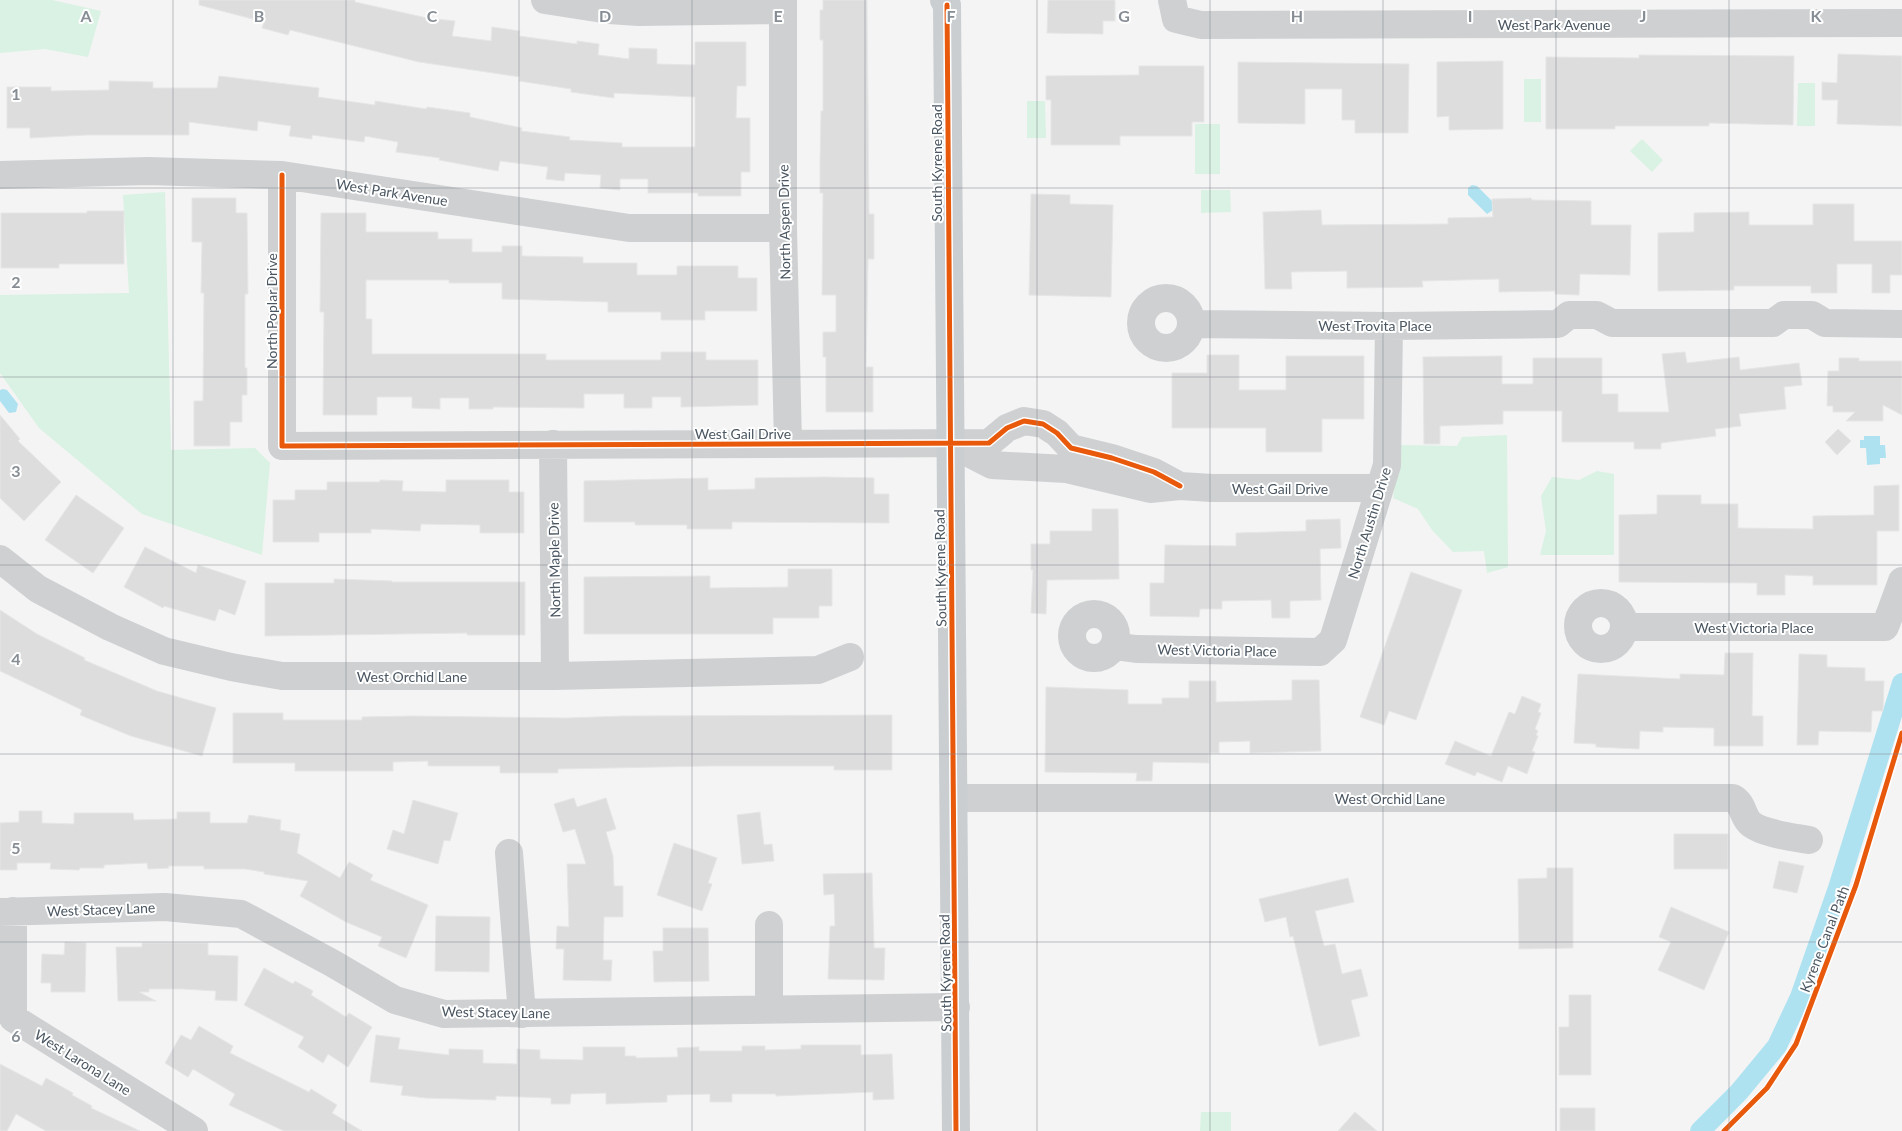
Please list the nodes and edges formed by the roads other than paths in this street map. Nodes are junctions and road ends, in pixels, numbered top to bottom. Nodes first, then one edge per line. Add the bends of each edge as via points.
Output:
1 (545, 0) edge
2 (947, 2) edge
3 (783, 5) edge
4 (1174, 9) edge
5 (1902, 23) edge
6 (0, 175) edge
7 (282, 175) junction
8 (783, 228) junction
9 (1192, 324) dead end
10 (1902, 324) edge
11 (1389, 326) junction
12 (949, 443) junction
13 (553, 444) junction
14 (788, 444) junction
15 (282, 446) joint
16 (1180, 486) junction
17 (1380, 488) junction
18 (0, 559) edge
19 (1902, 582) edge
20 (1624, 626) dead end
21 (1114, 646) dead end
22 (1320, 652) joint
23 (850, 657) dead end
24 (555, 676) junction
25 (954, 798) junction
26 (1809, 840) dead end
27 (509, 853) dead end
28 (6, 912) edge
29 (769, 925) dead end
30 (956, 1007) junction
31 (769, 1009) junction
32 (522, 1014) junction
33 (188, 1130) edge
34 (956, 1131) edge

1 - 3 street via 639,12
2 - 12 main road, South Kyrene Road
3 - 8 street, North Aspen Drive
4 - 5 street, West Park Avenue via 1201,25
6 - 7 street, West Park Avenue via 148,171
7 - 8 street, West Park Avenue via 629,228
7 - 15 street, North Poplar Drive
8 - 14 street, North Aspen Drive
9 - 11 street, West Trovita Place
10 - 11 street, West Trovita Place via 1825,323 1814,331 1782,331 1772,323 1612,323 1597,315 1569,315 1558,324
11 - 17 street, North Austin Drive via 1389,442
12 - 14 street, West Gail Drive
12 - 16 street, West Gail Drive via 992,465 1066,469 1150,489
12 - 16 street, West Gail Drive via 989,443 1007,428 1024,421 1043,424 1071,448 1154,472
12 - 25 main road, South Kyrene Road
13 - 14 street, West Gail Drive
13 - 15 street, West Gail Drive
13 - 24 street, North Maple Drive
16 - 17 street, West Gail Drive
17 - 22 street, North Austin Drive via 1333,640
18 - 24 street, West Orchid Lane via 38,589 110,627 164,651 231,667 282,676
19 - 20 street, West Victoria Place via 1884,626
21 - 22 street, West Victoria Place via 1136,650
23 - 24 street, West Orchid Lane via 818,670
25 - 26 street, West Orchid Lane via 1733,798 1739,801 1749,823 1761,829
25 - 30 main road, South Kyrene Road
27 - 32 street
28 - 32 street, West Stacey Lane via 165,907 241,914 395,1000 444,1014
28 - 33 street, West Larona Lane via 13,1018
29 - 31 street
30 - 31 street, West Stacey Lane
30 - 34 main road, South Kyrene Road
31 - 32 street, West Stacey Lane

